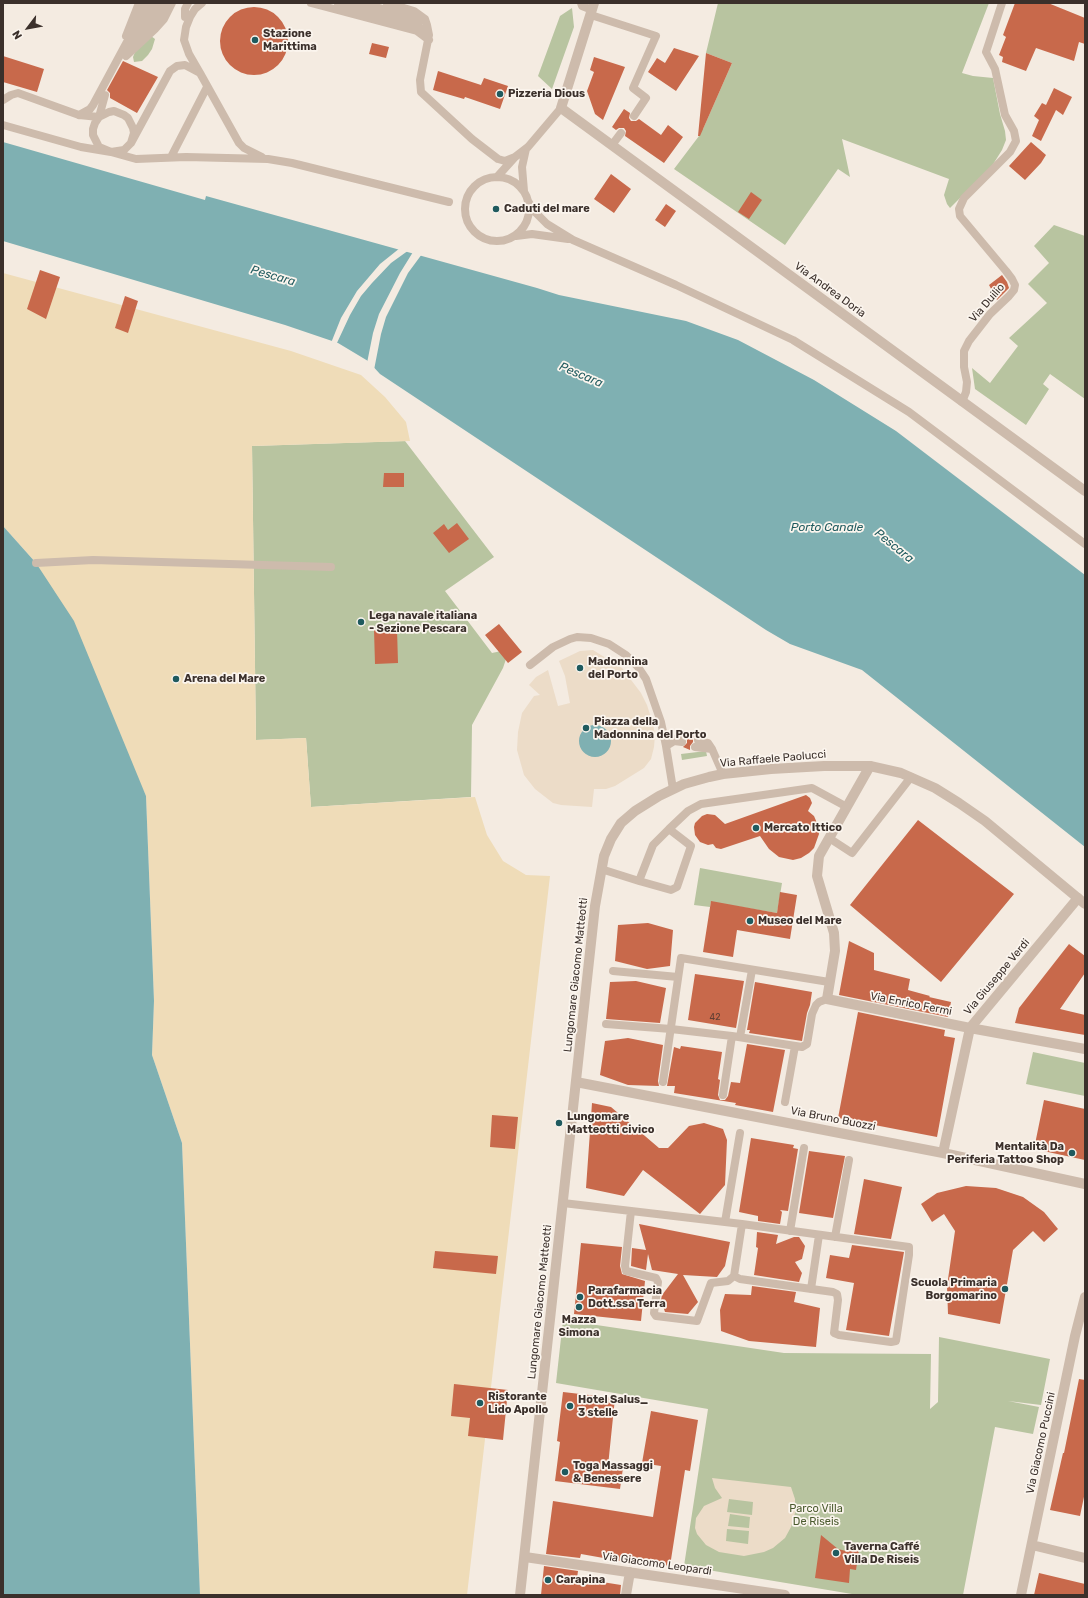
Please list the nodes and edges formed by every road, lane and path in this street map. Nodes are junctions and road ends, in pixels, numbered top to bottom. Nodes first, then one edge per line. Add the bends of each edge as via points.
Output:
1 (139, 3) edge
2 (148, 3) edge
3 (156, 3) edge
4 (164, 3) edge
5 (172, 3) edge
6 (194, 3) edge
7 (202, 3) edge
8 (311, 3) edge
9 (338, 3) edge
10 (361, 3) edge
11 (388, 3) edge
12 (410, 3) edge
13 (1002, 3) edge
14 (580, 4) edge
15 (186, 8) edge
16 (592, 10) edge
17 (426, 22) junction
18 (184, 35) junction
19 (136, 38) junction
20 (429, 38) junction
21 (122, 58) junction
22 (200, 73) junction
23 (207, 87) junction
24 (105, 95) dead end
25 (3, 100) edge
26 (561, 108) junction
27 (79, 115) junction
28 (634, 116) dead end
29 (99, 118) junction
30 (3, 125) edge
31 (621, 133) dead end
32 (131, 143) junction
33 (612, 145) junction
34 (526, 149) junction
35 (111, 152) junction
36 (171, 157) junction
37 (516, 157) junction
38 (268, 159) junction
39 (498, 177) junction
40 (526, 197) junction
41 (449, 202) dead end
42 (516, 236) junction
43 (573, 240) junction
44 (962, 402) junction
45 (1085, 491) edge
46 (1085, 544) edge
47 (36, 563) dead end
48 (331, 567) dead end
49 (530, 665) dead end
50 (680, 740) dead end
51 (696, 744) dead end
52 (666, 746) junction
53 (870, 766) junction
54 (723, 774) junction
55 (911, 777) junction
56 (673, 789) junction
57 (848, 807) junction
58 (669, 829) junction
59 (829, 838) junction
60 (601, 869) junction
61 (639, 881) junction
62 (1081, 901) edge
63 (752, 970) junction
64 (613, 971) dead end
65 (678, 977) junction
66 (829, 982) junction
67 (827, 999) junction
68 (606, 1024) dead end
69 (970, 1028) junction
70 (672, 1029) junction
71 (736, 1037) junction
72 (796, 1046) junction
73 (1085, 1049) edge
74 (576, 1082) junction
75 (663, 1082) dead end
76 (723, 1095) dead end
77 (785, 1102) dead end
78 (740, 1133) dead end
79 (804, 1148) dead end
80 (943, 1153) junction
81 (848, 1160) dead end
82 (1085, 1184) edge
83 (563, 1203) junction
84 (631, 1211) junction
85 (725, 1222) junction
86 (742, 1224) junction
87 (790, 1231) junction
88 (819, 1235) junction
89 (834, 1237) junction
90 (734, 1276) junction
91 (811, 1289) junction
92 (1085, 1297) edge
93 (1080, 1337) edge
94 (1032, 1545) junction
95 (525, 1557) junction
96 (1085, 1558) edge
97 (630, 1572) junction
98 (727, 1591) edge
99 (520, 1595) edge
100 (626, 1595) edge
101 (785, 1595) edge
102 (1021, 1595) edge

1 - 21 lane
2 - 21 lane
3 - 19 lane
4 - 19 lane via 153,22
5 - 21 lane via 164,19 155,29
6 - 15 lane
7 - 18 lane via 190,17
8 - 20 lane via 417,31
9 - 20 lane via 407,21 422,28
10 - 17 lane
11 - 17 lane via 414,11
12 - 17 lane
13 - 44 lane, Via Duilio via 986,52 995,69 1005,115 1014,131 1016,141 1010,152 964,198 959,209 960,216 1015,285 1014,290 986,319 964,351 967,382
14 - 16 lane
15 - 18 lane
16 - 26 street
16 - 28 lane via 656,36 633,88 646,98
17 - 20 lane
18 - 22 lane via 185,46
19 - 21 lane
20 - 37 lane via 420,80 421,92 498,159
21 - 27 lane via 93,105
22 - 23 lane
22 - 32 lane via 185,65 177,66 170,71
23 - 36 lane
23 - 38 lane via 239,143
24 - 29 lane
25 - 27 lane via 18,94
26 - 33 street, Via Andrea Doria
26 - 34 lane
27 - 29 lane
29 - 32 lane via 108,112 124,114 134,128
29 - 35 lane via 93,129 96,141 99,147
30 - 35 lane via 81,147
31 - 33 lane
32 - 35 lane via 120,152
33 - 44 street, Via Andrea Doria
34 - 37 lane
34 - 40 lane via 522,180
35 - 36 lane via 136,159
36 - 38 lane
37 - 39 lane
38 - 41 lane
39 - 40 lane via 513,182
39 - 42 lane via 484,180 472,188 464,207 465,217 476,235 486,240 496,242
40 - 42 lane via 529,210 527,220
40 - 43 lane via 534,211 547,224
42 - 43 lane via 532,234
43 - 46 lane via 793,340 909,412
44 - 45 street, Via Andrea Doria
47 - 48 lane via 93,560
49 - 52 lane via 553,647 577,637 591,638 609,644 626,655 646,679 661,722
50 - 52 lane
51 - 54 lane via 712,749
52 - 56 lane
53 - 54 street, Via Raffaele Paolucci via 808,767
53 - 55 street, Via Raffaele Paolucci
53 - 57 street
54 - 56 street, Via Raffaele Paolucci via 696,780
55 - 59 lane via 852,853
55 - 62 street, Via Raffaele Paolucci via 941,792 982,820
56 - 60 street, Via Raffaele Paolucci via 625,819 611,839
57 - 58 lane via 812,788 701,804 688,811
57 - 59 street
58 - 61 lane via 654,845
58 - 61 lane via 692,846 677,887 670,890
59 - 66 street via 819,856 817,876 834,933 835,952
60 - 61 lane
60 - 74 street, Lungomare Giacomo Matteotti
62 - 69 street, Via Giuseppe Verdi
63 - 65 lane via 681,958
63 - 66 lane
63 - 71 lane
64 - 65 lane
65 - 70 lane
66 - 67 street
67 - 69 street, Via Enrico Fermi
67 - 72 lane via 818,1002 814,1010 807,1044 802,1048
68 - 70 lane
69 - 73 street, Via Enrico Fermi
69 - 80 street, Via Giuseppe Verdi
70 - 71 lane
70 - 75 lane
71 - 72 lane
71 - 76 lane
72 - 77 lane, Via Bruno Buozzi
74 - 80 street, Via Bruno Buozzi
74 - 83 street, Lungomare Giacomo Matteotti
78 - 85 lane
79 - 87 lane
80 - 82 street, Via Bruno Buozzi
81 - 89 lane
83 - 84 lane
83 - 95 street, Lungomare Giacomo Matteotti
84 - 85 lane
84 - 90 lane via 626,1271 656,1278 656,1316 697,1321 711,1283 728,1281
85 - 86 lane
86 - 87 lane
86 - 90 lane
87 - 88 lane
88 - 89 lane
88 - 91 lane
89 - 91 lane via 909,1247 896,1341 834,1333 837,1294
90 - 91 lane
92 - 93 street, Via Giacomo Puccini
93 - 94 street, Via Giacomo Puccini
94 - 96 street
94 - 102 street, Via Giacomo Puccini
95 - 97 street, Via Giacomo Leopardi
95 - 99 street, Lungomare Giacomo Matteotti
97 - 98 street, Via Giacomo Leopardi
97 - 100 street
98 - 101 street, Via Giacomo Leopardi

